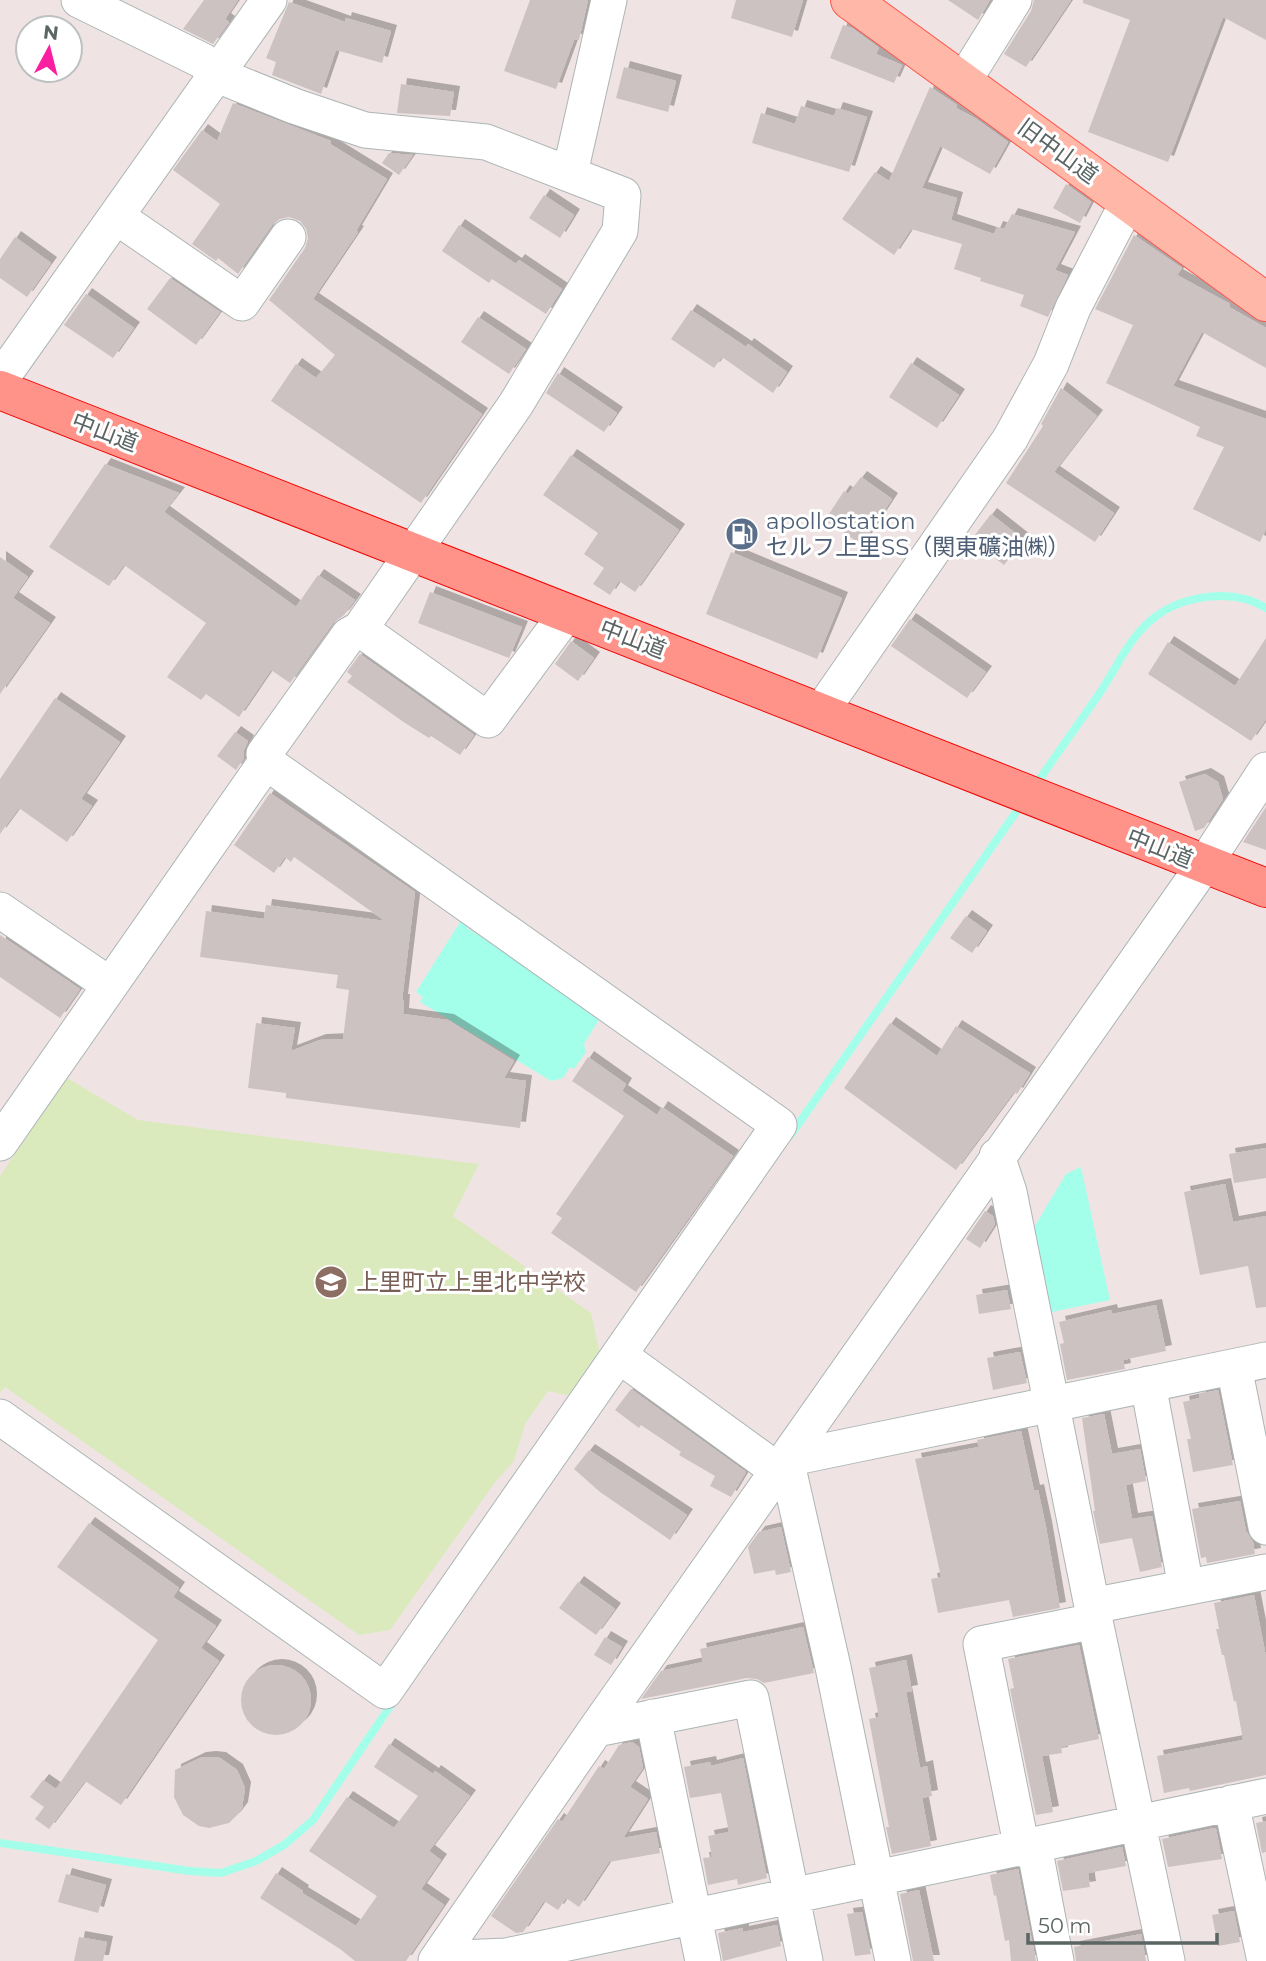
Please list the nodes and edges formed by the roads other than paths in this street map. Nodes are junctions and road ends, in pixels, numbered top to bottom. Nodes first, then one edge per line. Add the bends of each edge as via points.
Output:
1 (79, 0) edge
2 (269, 0) edge
3 (609, 0) edge
4 (850, 0) edge
5 (1014, 0) edge
6 (215, 74) junction
7 (963, 82) junction
8 (570, 173) junction
9 (1128, 202) junction
10 (117, 217) junction
11 (288, 237) dead end
12 (1266, 302) edge
13 (0, 380) edge
14 (0, 390) edge
15 (414, 552) junction
16 (567, 613) junction
17 (360, 629) junction
18 (820, 713) junction
19 (266, 762) junction
20 (1266, 770) edge
21 (1203, 865) junction
22 (1266, 888) edge
23 (0, 910) edge
24 (110, 985) junction
25 (0, 1143) edge
26 (997, 1156) junction
27 (626, 1361) junction
28 (1250, 1363) edge
29 (1148, 1384) junction
30 (1051, 1404) junction
31 (0, 1417) edge
32 (781, 1465) junction
33 (1266, 1527) edge
34 (1266, 1573) edge
35 (1186, 1587) junction
36 (1093, 1614) junction
37 (653, 1717) junction
38 (596, 1729) junction
39 (1266, 1796) edge
40 (1231, 1803) junction
41 (1138, 1823) junction
42 (1028, 1847) junction
43 (877, 1878) junction
44 (792, 1896) junction
45 (694, 1917) junction
46 (603, 1949) edge
47 (506, 1959) edge
48 (437, 1960) edge
49 (703, 1961) edge
50 (805, 1961) edge
51 (893, 1961) edge
52 (1056, 1961) edge
53 (1167, 1961) edge
54 (1265, 1961) edge

1 - 6 street via 203,61
2 - 6 street
3 - 8 street
4 - 7 main road, 旧中山道
5 - 7 street
6 - 8 street via 365,130 486,142
6 - 10 street
7 - 9 main road, 旧中山道
8 - 15 street via 623,195 620,231 516,404
9 - 12 main road, 旧中山道
9 - 18 street via 1010,439
10 - 11 street via 242,303
10 - 13 street
14 - 15 highway, 中山道
15 - 16 highway, 中山道
15 - 17 street
16 - 17 street via 488,720
16 - 18 highway, 中山道
17 - 19 street via 349,635 264,754
18 - 21 highway, 中山道
19 - 24 street
19 - 27 street via 779,1125
20 - 21 street
21 - 22 highway, 中山道
21 - 26 street
23 - 24 street
24 - 25 street
26 - 30 street via 1009,1192
26 - 32 street
27 - 31 street via 385,1691
27 - 32 street
28 - 29 street
28 - 33 street
29 - 30 street
29 - 35 street
30 - 32 street
30 - 36 street
32 - 38 street
32 - 43 street via 834,1667
34 - 35 street
35 - 36 street
36 - 41 street
36 - 42 street via 981,1644
37 - 38 street
37 - 44 street via 751,1698
37 - 45 street
38 - 48 street
39 - 40 street
40 - 41 street
40 - 54 street
41 - 42 street
41 - 53 street
42 - 43 street
42 - 52 street
43 - 44 street
43 - 51 street
44 - 45 street
44 - 50 street
45 - 46 street
45 - 49 street
46 - 47 street
47 - 48 street

